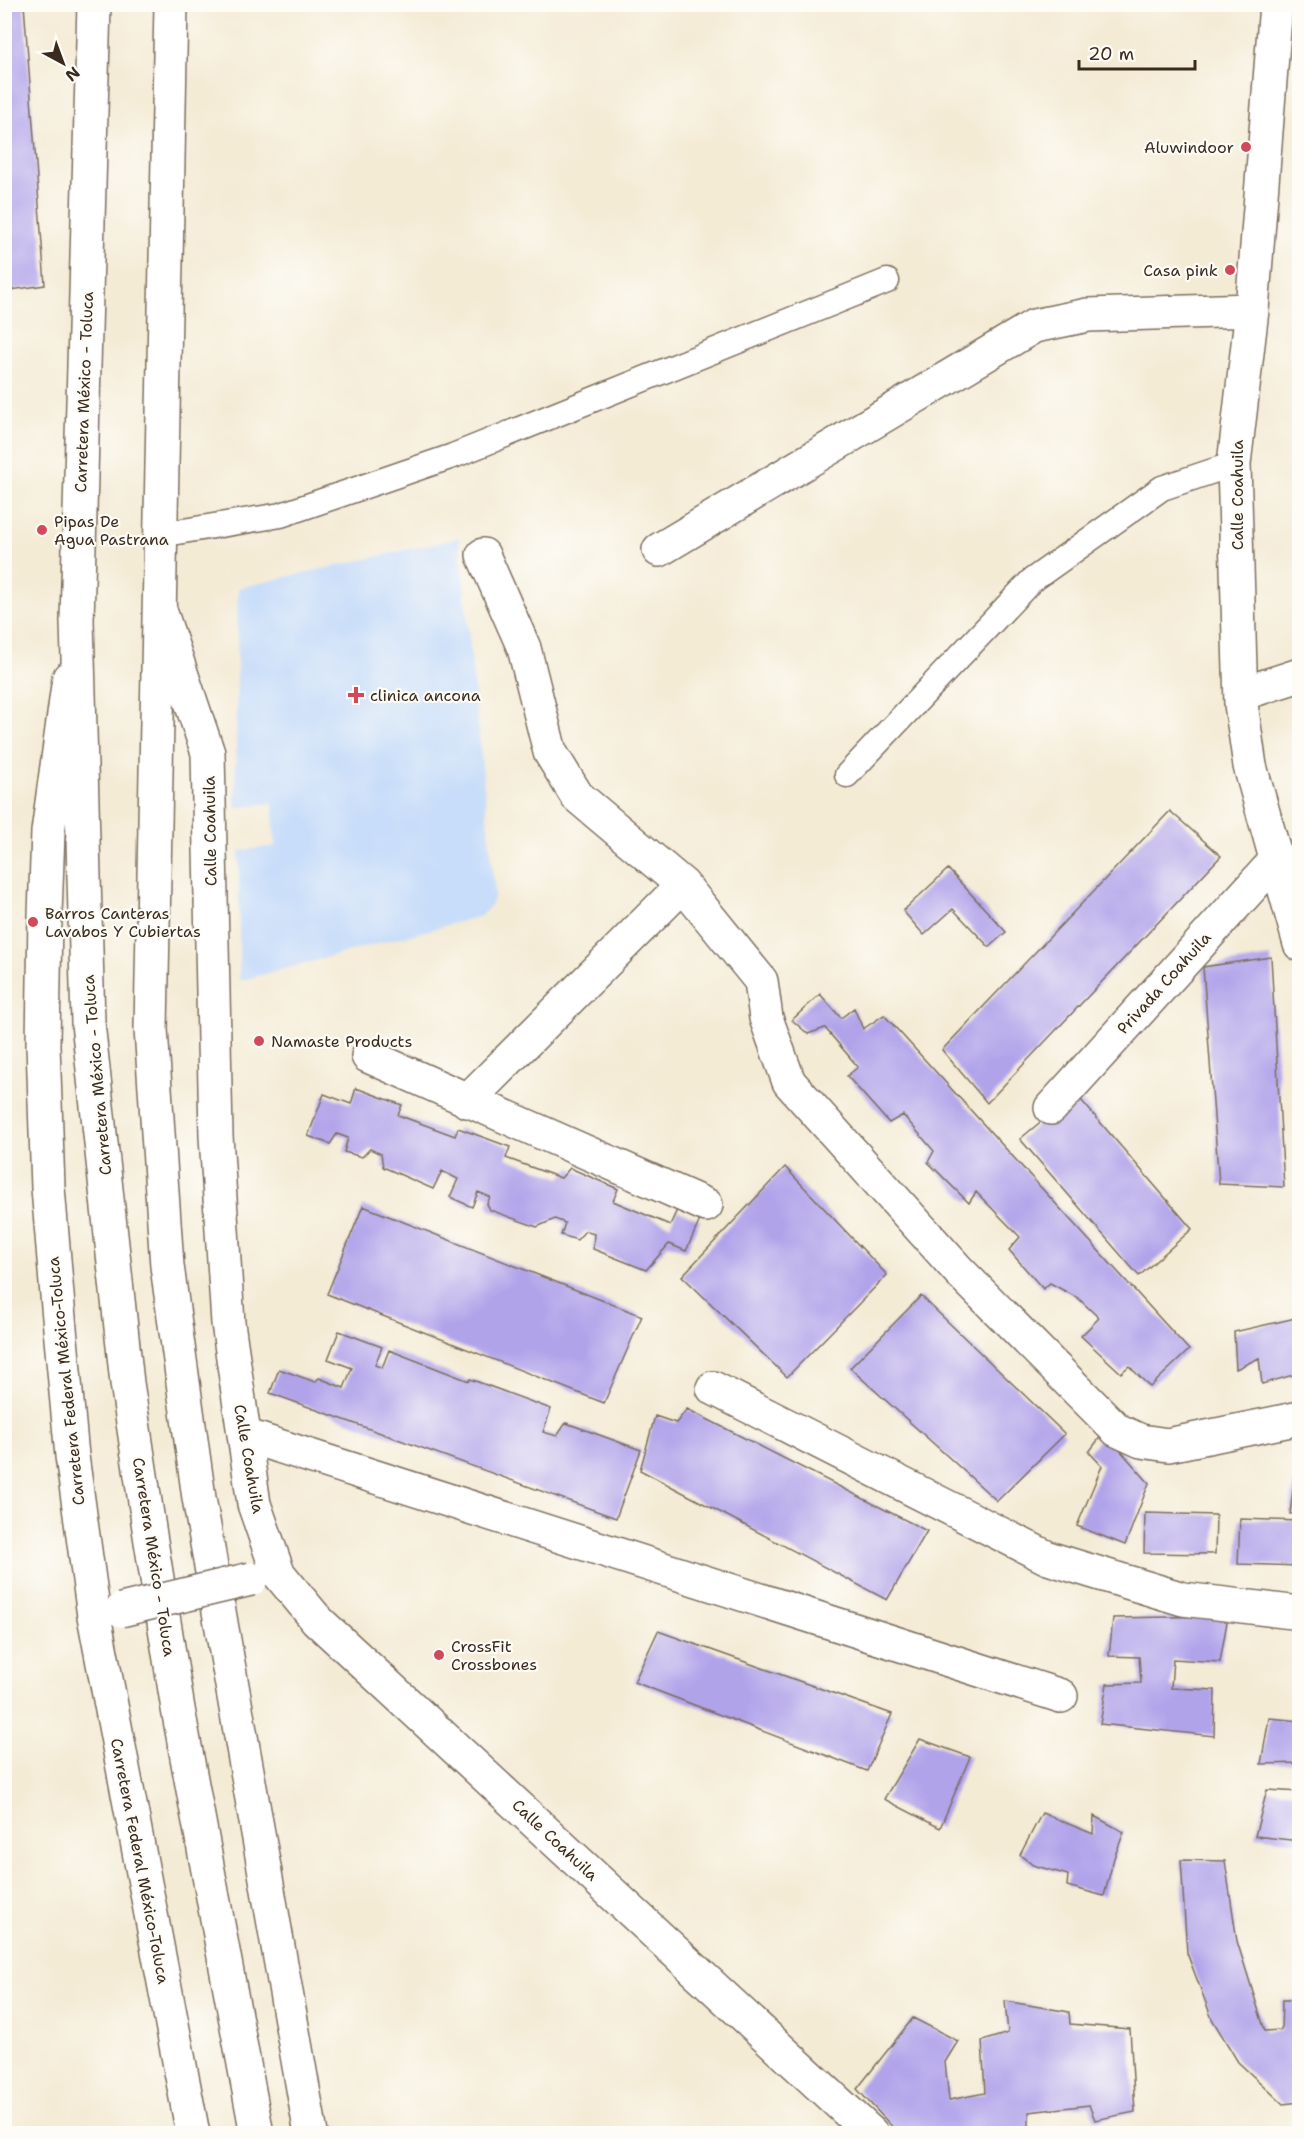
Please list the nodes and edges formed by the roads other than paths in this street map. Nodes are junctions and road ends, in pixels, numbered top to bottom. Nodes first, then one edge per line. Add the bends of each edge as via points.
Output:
1 (94, 4) edge
2 (171, 4) edge
3 (1276, 4) edge
4 (887, 281) dead end
5 (1252, 310) junction
6 (1234, 464) junction
7 (159, 535) junction
8 (660, 550) dead end
9 (483, 555) dead end
10 (159, 606) junction
11 (78, 620) junction
12 (1299, 675) edge
13 (1241, 694) junction
14 (847, 775) dead end
15 (1277, 858) junction
16 (683, 885) junction
17 (1299, 944) edge
18 (368, 1056) dead end
19 (467, 1101) junction
20 (1051, 1108) dead end
21 (706, 1205) dead end
22 (713, 1388) dead end
23 (1299, 1418) edge
24 (244, 1435) junction
25 (265, 1576) junction
26 (107, 1613) junction
27 (1299, 1613) edge
28 (1061, 1696) dead end
29 (193, 2133) edge
30 (257, 2133) edge
31 (311, 2133) edge
32 (872, 2133) edge

1 - 11 street, Carretera México - Toluca
2 - 7 street
3 - 5 street, Calle Coahuila
4 - 7 lane via 432,463 281,515
5 - 6 street, Calle Coahuila
5 - 8 street via 1088,315 1034,326
6 - 13 street, Calle Coahuila
6 - 14 lane via 1162,488 1031,581
7 - 10 street
9 - 16 street via 524,648 550,752 577,796
10 - 24 street, Calle Coahuila via 208,753 216,1136 228,1323
10 - 31 street via 151,1029 167,1266 199,1498
11 - 26 street, Carretera Federal México-Toluca via 48,832 44,1045 48,1188 72,1456
11 - 30 street, Carretera México - Toluca via 88,1023 127,1383 178,1709
12 - 13 street
13 - 15 street, Calle Coahuila via 1250,766
15 - 17 street, Calle Coahuila
15 - 20 street, Privada Coahuila
16 - 19 street
16 - 23 street via 761,981 766,1018 789,1082 959,1270 1117,1430 1142,1441 1168,1445
18 - 19 street
19 - 21 street
22 - 27 street via 1048,1558 1183,1599
24 - 25 street, Calle Coahuila
24 - 28 street
25 - 26 street, bridge
25 - 32 street, Calle Coahuila
26 - 29 street, Carretera Federal México-Toluca

